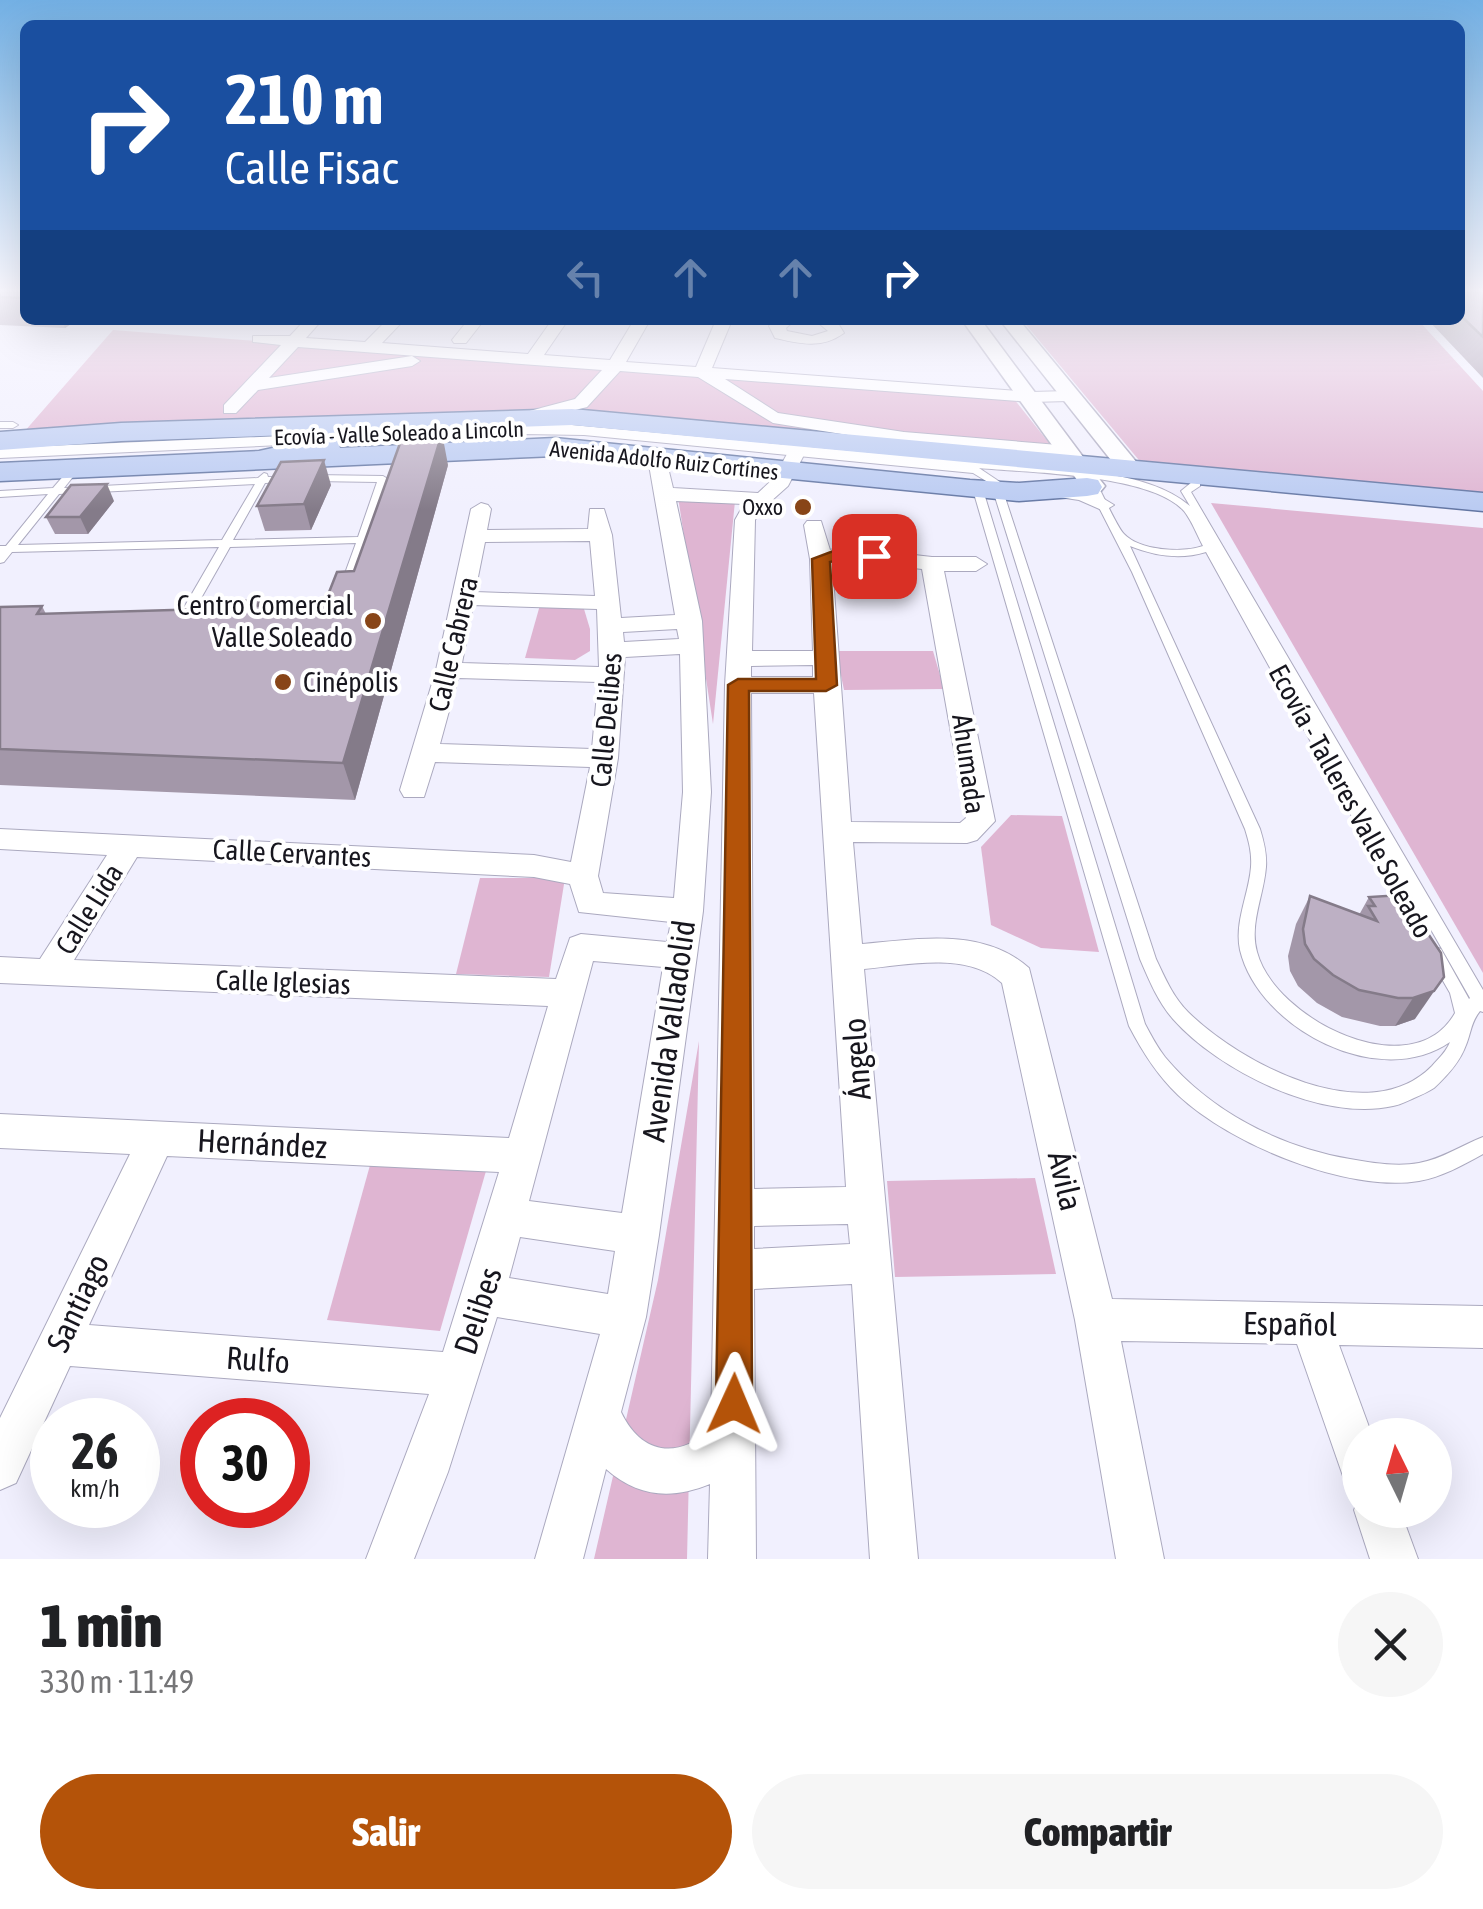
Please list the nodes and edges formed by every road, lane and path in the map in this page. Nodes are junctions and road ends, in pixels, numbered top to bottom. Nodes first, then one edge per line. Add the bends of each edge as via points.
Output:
1 (271, 365) edge
2 (389, 365) edge
3 (601, 365) edge
4 (705, 365) edge
5 (798, 365) edge
6 (1006, 365) edge
7 (1045, 365) edge
8 (616, 366) junction
9 (702, 372) junction
10 (254, 385) junction
11 (1070, 396) junction
12 (1032, 397) junction
13 (230, 409) dead end
14 (570, 412) junction
15 (785, 441) junction
16 (2, 446) edge
17 (658, 458) junction
18 (265, 467) junction
19 (1128, 478) junction
20 (66, 479) junction
21 (989, 486) junction
22 (0, 494) edge
23 (666, 494) junction
24 (1483, 506) edge
25 (481, 508) dead end
26 (814, 525) dead end
27 (1118, 535) junction
28 (477, 536) junction
29 (364, 540) junction
30 (228, 542) junction
31 (1213, 545) junction
32 (5, 549) edge
33 (821, 559) junction
34 (0, 560) edge
35 (932, 564) junction
36 (976, 564) dead end
37 (465, 598) junction
38 (340, 599) edge
39 (198, 622) edge
40 (181, 623) junction
41 (165, 624) edge
42 (691, 633) junction
43 (611, 638) junction
44 (448, 670) junction
45 (738, 672) junction
46 (825, 672) junction
47 (426, 752) junction
48 (605, 758) junction
49 (414, 790) dead end
50 (840, 832) junction
51 (0, 839) edge
52 (130, 845) junction
53 (586, 890) junction
54 (688, 910) junction
55 (681, 956) junction
56 (850, 958) junction
57 (0, 970) edge
58 (49, 972) junction
59 (566, 993) junction
60 (1481, 1002) edge
61 (1462, 1018) junction
62 (0, 1131) edge
63 (156, 1139) junction
64 (1483, 1146) edge
65 (525, 1156) junction
66 (868, 1205) junction
67 (737, 1208) junction
68 (508, 1218) junction
69 (639, 1235) junction
70 (872, 1263) junction
71 (736, 1270) junction
72 (484, 1294) junction
73 (625, 1317) junction
74 (1096, 1320) junction
75 (1311, 1325) junction
76 (1483, 1327) edge
77 (58, 1344) junction
78 (457, 1376) junction
79 (598, 1414) junction
80 (1344, 1418) edge
81 (734, 1438) junction
82 (0, 1467) edge
83 (1383, 1528) edge
84 (390, 1559) edge
85 (559, 1559) edge
86 (732, 1559) edge
87 (894, 1559) edge
88 (1140, 1559) edge
89 (1394, 1559) edge

1 - 10 street
2 - 10 street
3 - 8 street
4 - 9 street
5 - 15 street, Avenida Valladolid
6 - 12 street
7 - 11 street
8 - 9 street
8 - 14 street
9 - 15 street
9 - 15 street
10 - 13 street
11 - 12 street
11 - 19 street
12 - 15 street
12 - 19 street
14 - 15 main road, Avenida Adolfo Ruiz Cortínes
14 - 16 main road, Avenida Adolfo Ruiz Cortínes via 121,432
15 - 16 main road via 532,423
15 - 17 main road, Avenida Adolfo Ruiz Cortínes
15 - 18 main road via 520,436 313,446
15 - 19 main road, Avenida Adolfo Ruiz Cortínes
15 - 21 main road
15 - 21 main road, Avenida Adolfo Ruiz Cortínes via 832,476
15 - 23 street
15 - 45 street, Avenida Valladolid via 745,520
16 - 20 main road, Avenida Adolfo Ruiz Cortínes
17 - 18 main road, Avenida Adolfo Ruiz Cortínes via 542,447
17 - 23 street, Avenida Valladolid
18 - 20 main road, Avenida Adolfo Ruiz Cortínes
18 - 29 lane via 381,477
18 - 30 lane
19 - 21 main road
19 - 21 main road, Avenida Adolfo Ruiz Cortínes via 1035,490
19 - 24 main road
19 - 27 lane
19 - 31 lane
19 - 31 lane, Ecovía - Talleres Valle Soleado via 1185,507
20 - 22 lane
20 - 32 lane
21 - 61 lane via 1148,959 1181,1016 1250,1070 1278,1084 1350,1101 1428,1082 1456,1051
21 - 64 lane via 1137,1026 1156,1058 1218,1118 1317,1159 1414,1173
23 - 42 street, Avenida Valladolid
25 - 28 street, Calle Cabrera
26 - 33 street, Ángelo
27 - 31 lane via 1151,552
27 - 61 lane via 1258,846 1247,946 1265,985 1312,1030 1365,1049 1423,1048
28 - 37 street, Calle Cabrera
28 - 43 street, Calle Delibes via 599,524
29 - 30 lane
29 - 38 lane
30 - 32 lane
30 - 40 lane
31 - 60 lane
31 - 61 lane, Ecovía - Talleres Valle Soleado via 1454,987
32 - 34 lane
33 - 35 street via 844,553
33 - 46 street, Ángelo
35 - 36 street
35 - 50 street, Ahumada via 982,821 967,833
37 - 43 street
37 - 44 street, Calle Cabrera
39 - 40 lane
40 - 41 lane
42 - 43 street
42 - 54 street, Avenida Valladolid via 697,792
43 - 44 street
43 - 48 street, Calle Delibes
44 - 47 street, Calle Cabrera
45 - 46 street
45 - 67 street, Avenida Valladolid
46 - 50 street, Ángelo
47 - 48 street
47 - 49 street, Calle Cabrera
48 - 53 street, Calle Delibes
50 - 56 street, Ángelo
51 - 52 street, Calle Cervantes
52 - 53 street, Calle Cervantes via 534,866
52 - 58 street, Calle Lida
53 - 54 street, Calle Cervantes
54 - 55 street, Avenida Valladolid
55 - 59 street via 581,948
55 - 69 street, Avenida Valladolid
56 - 66 street, Ángelo
56 - 74 street, Ávila via 969,952 1006,962 1017,977
57 - 58 street, Calle Iglesias
58 - 59 street, Calle Iglesias
59 - 65 street, Delibes
60 - 61 lane
62 - 63 street, Hernández
63 - 65 street, Hernández
63 - 77 street, Santiago
65 - 68 street, Delibes
66 - 67 street
66 - 70 street, Ángelo
67 - 71 street, Avenida Valladolid
68 - 69 street
68 - 72 street, Delibes
69 - 73 street, Avenida Valladolid
70 - 71 street
70 - 87 street, Ángelo
71 - 81 street, Avenida Valladolid
72 - 73 street
72 - 78 street, Delibes
73 - 79 street, Avenida Valladolid
74 - 75 street, Español
74 - 88 street, Ávila
75 - 76 street, Español
75 - 80 street
77 - 78 street, Rulfo
77 - 82 street, Santiago
78 - 84 street, Delibes
79 - 81 street via 619,1453 657,1473 700,1467
79 - 85 street, Avenida Valladolid
81 - 86 street, Avenida Valladolid
83 - 89 street

